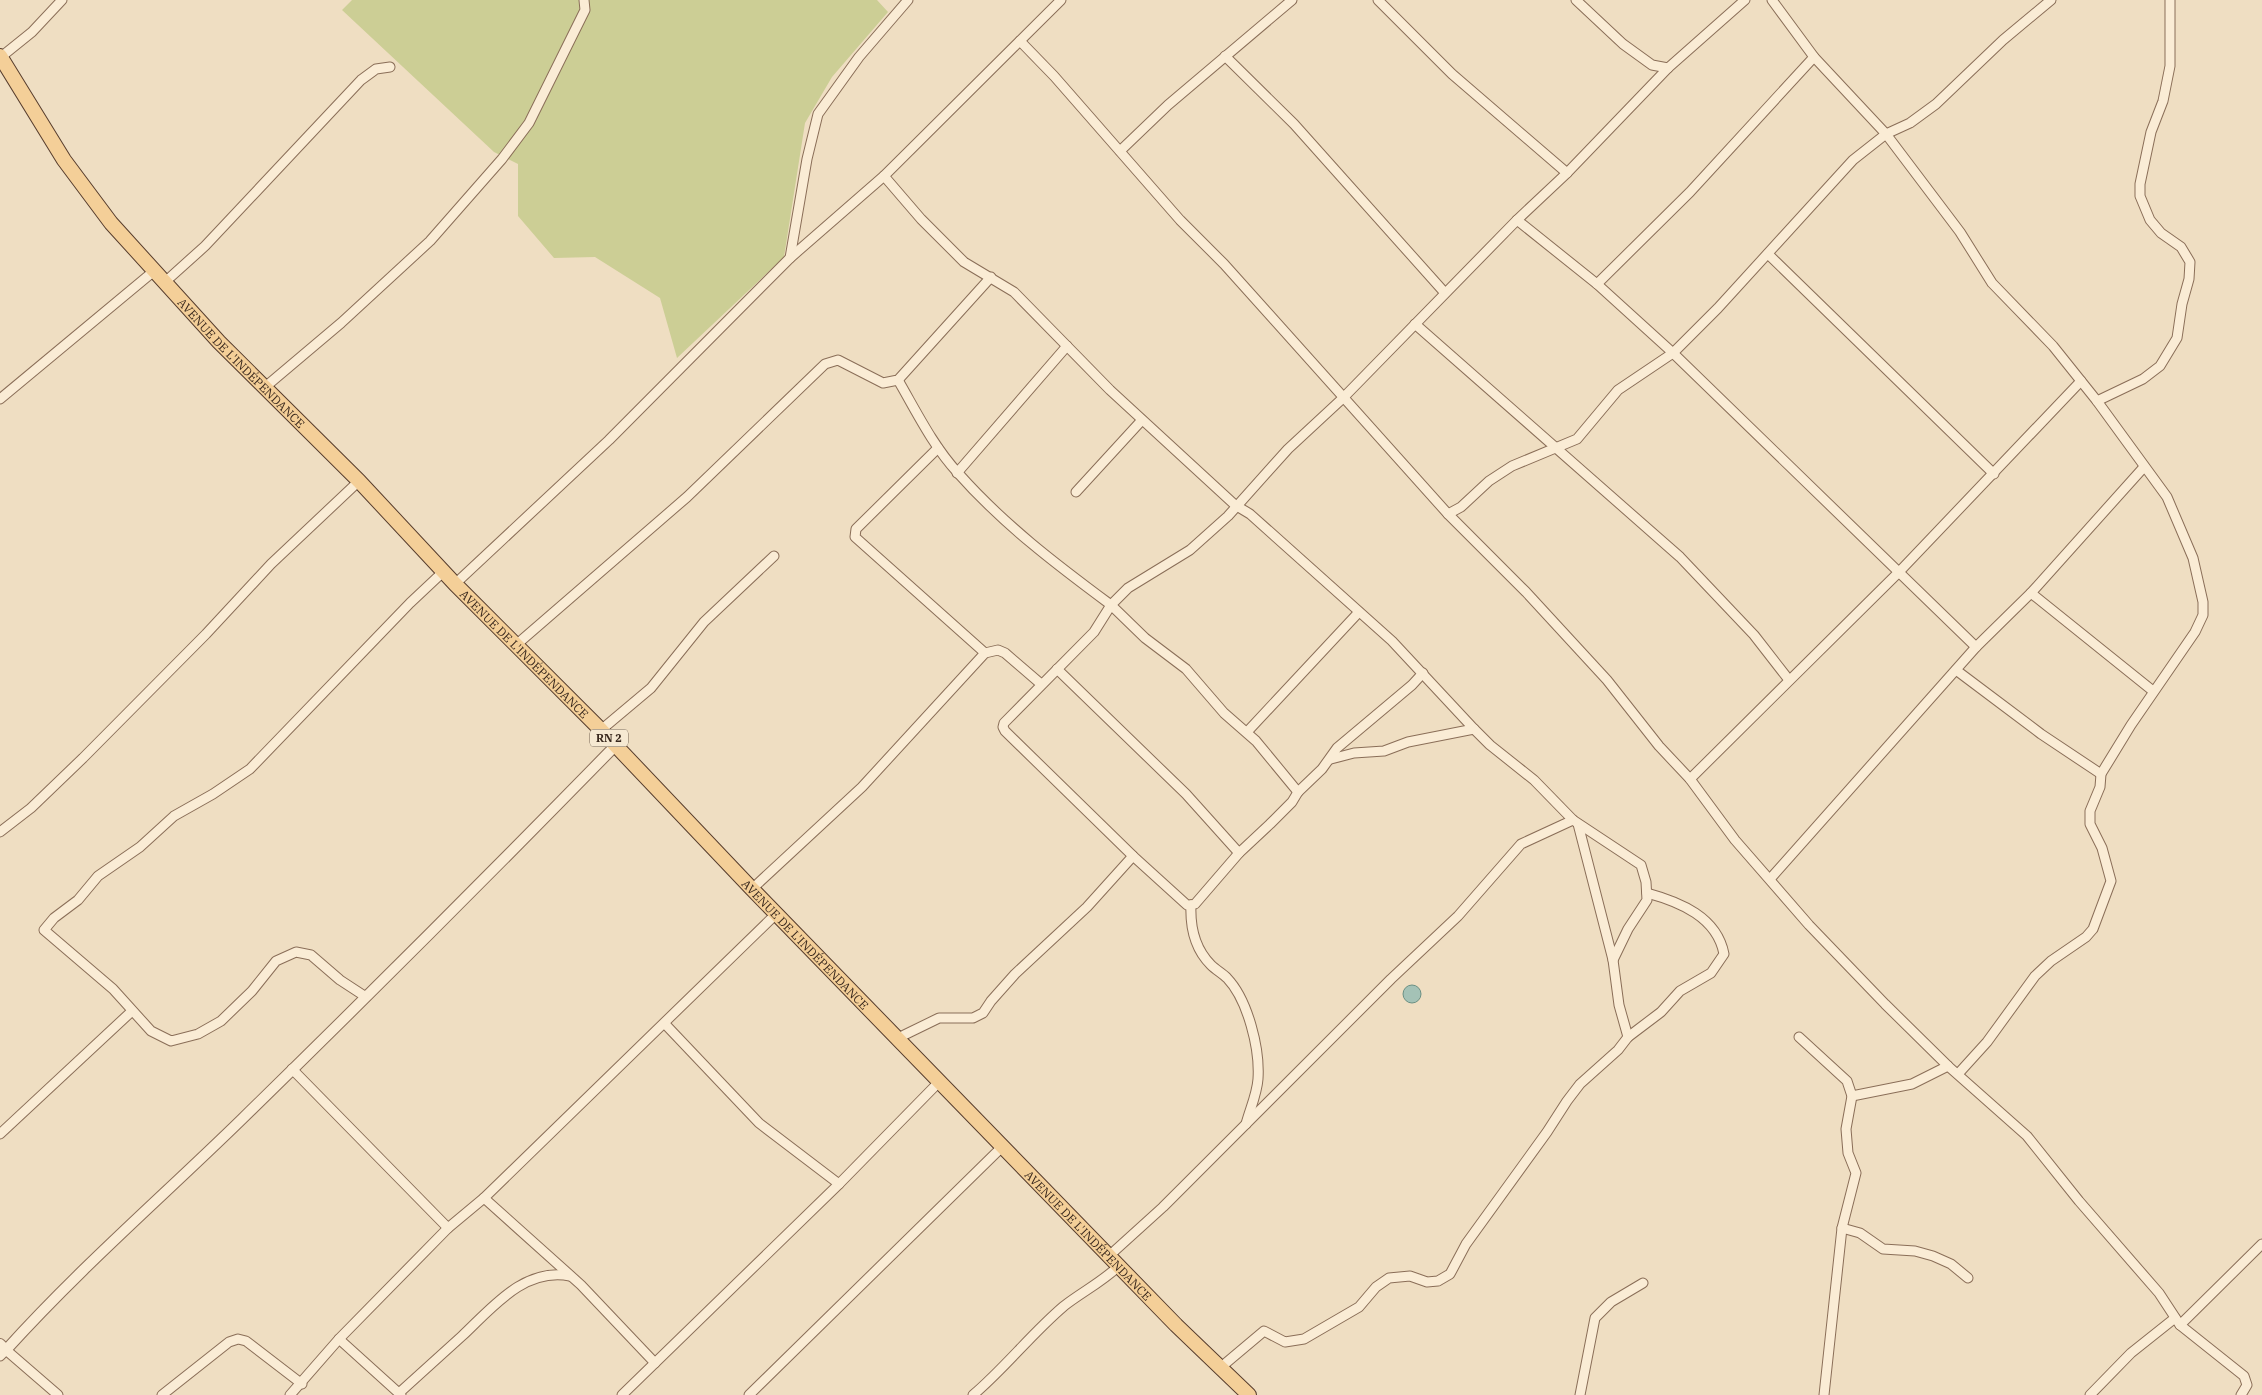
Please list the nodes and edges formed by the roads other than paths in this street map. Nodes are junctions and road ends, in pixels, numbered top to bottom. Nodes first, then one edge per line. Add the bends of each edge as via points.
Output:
1 (62, 0) edge
2 (584, 0) edge
3 (908, 0) edge
4 (1061, 0) edge
5 (1292, 0) edge
6 (1378, 0) edge
7 (1576, 0) edge
8 (1745, 0) edge
9 (1772, 0) edge
10 (2051, 0) edge
11 (2170, 0) edge
12 (1020, 41) junction
13 (1, 56) edge
14 (1225, 56) junction
15 (1814, 57) junction
16 (390, 67) dead end
17 (1668, 68) junction
18 (1886, 134) junction
19 (1120, 151) junction
20 (1567, 173) junction
21 (884, 176) junction
22 (1517, 220) junction
23 (1768, 254) junction
24 (790, 258) junction
25 (154, 271) junction
26 (991, 277) junction
27 (165, 282) junction
28 (1597, 284) junction
29 (1445, 293) junction
30 (1414, 324) junction
31 (1067, 346) junction
32 (1673, 353) junction
33 (898, 380) junction
34 (2081, 381) junction
35 (264, 388) junction
36 (0, 398) edge
37 (1343, 398) junction
38 (2097, 401) junction
39 (1142, 420) junction
40 (1556, 446) junction
41 (938, 448) junction
42 (2144, 467) junction
43 (957, 473) junction
44 (1994, 474) junction
45 (359, 481) junction
46 (1076, 492) dead end
47 (1235, 505) junction
48 (1448, 514) junction
49 (774, 556) dead end
50 (443, 572) junction
51 (1899, 572) junction
52 (455, 584) junction
53 (2031, 593) junction
54 (1111, 605) junction
55 (1359, 612) junction
56 (516, 645) junction
57 (1976, 647) junction
58 (985, 653) junction
59 (1057, 669) junction
60 (1956, 670) junction
61 (1423, 673) junction
62 (1789, 680) junction
63 (1041, 684) junction
64 (2153, 691) junction
65 (1474, 729) junction
66 (601, 730) junction
67 (1247, 732) junction
68 (616, 745) junction
69 (1330, 759) junction
70 (2102, 774) junction
71 (1690, 779) junction
72 (1298, 792) junction
73 (1575, 822) junction
74 (0, 832) edge
75 (1596, 836) junction
76 (1584, 851) junction
77 (1239, 853) junction
78 (1133, 856) junction
79 (1770, 879) junction
80 (752, 889) junction
81 (1647, 893) junction
82 (1191, 905) junction
83 (776, 914) junction
84 (1613, 960) junction
85 (366, 997) junction
86 (132, 1011) junction
87 (665, 1024) junction
88 (1628, 1037) junction
89 (1798, 1037) dead end
90 (898, 1038) junction
91 (1948, 1066) junction
92 (292, 1069) junction
93 (1958, 1074) junction
94 (939, 1082) junction
95 (1852, 1096) junction
96 (1246, 1124) junction
97 (0, 1134) edge
98 (1003, 1146) junction
99 (839, 1184) junction
100 (484, 1198) junction
101 (448, 1228) junction
102 (1842, 1228) junction
103 (2262, 1244) edge
104 (1115, 1260) junction
105 (572, 1276) junction
106 (1968, 1278) dead end
107 (1643, 1282) dead end
108 (2178, 1321) junction
109 (339, 1340) junction
110 (2, 1350) edge
111 (655, 1363) junction
112 (1220, 1368) junction
113 (302, 1384) junction
114 (400, 1394) edge
115 (58, 1395) edge
116 (162, 1395) edge
117 (290, 1395) edge
118 (622, 1395) edge
119 (749, 1395) edge
120 (973, 1395) edge
121 (1250, 1395) edge
122 (1580, 1395) edge
123 (1824, 1395) edge
124 (2090, 1395) edge
125 (2241, 1395) edge

1 - 13 street via 32,32
2 - 35 street via 585,10 528,123 502,159 430,241
3 - 24 street via 859,57 818,114 806,159
4 - 12 street
5 - 14 street
6 - 20 street via 1452,74
7 - 17 street via 1652,66
8 - 17 street
9 - 15 street
10 - 18 street via 1998,44 1936,104 1910,123
11 - 38 street via 2170,66 2164,102 2152,132 2140,196 2150,220 2160,233 2181,248 2190,262 2189,279 2178,338 2160,366 2143,379
12 - 19 street
12 - 21 street
13 - 25 main road, AVENUE DE L'INDÉPENDANCE / RN 2 via 64,160 110,223
14 - 19 street
14 - 29 street via 1294,124
15 - 18 street
15 - 28 street via 1690,192
16 - 27 street via 376,68 361,80 210,240
17 - 20 street
18 - 23 street via 1853,160
18 - 34 street via 1960,232 1992,283 2048,340
19 - 37 street
20 - 22 street
21 - 24 street
21 - 26 street via 964,262
22 - 28 street
22 - 29 street
23 - 32 street
23 - 44 street
24 - 52 street via 609,440
25 - 27 main road, AVENUE DE L'INDÉPENDANCE / RN 2
25 - 36 street
26 - 31 street via 1014,292
26 - 33 street
27 - 35 main road, AVENUE DE L'INDÉPENDANCE / RN 2
28 - 32 street
29 - 30 street
30 - 37 street
30 - 40 street
31 - 39 street
31 - 43 street
32 - 40 street via 1618,390 1577,439
32 - 51 street
33 - 41 street
33 - 56 street via 883,383 838,360 825,364 687,497
34 - 38 street
34 - 44 street
35 - 45 main road, AVENUE DE L'INDÉPENDANCE / RN 2
37 - 47 street
37 - 48 street
38 - 42 street
39 - 46 street
39 - 47 street
40 - 48 street via 1512,466
40 - 62 street via 1680,557 1754,635
41 - 43 street
41 - 58 street via 856,529 855,537
42 - 53 street
42 - 64 street via 2167,497 2184,533 2203,602 2203,615 2195,632
43 - 54 street via 1030,545
44 - 51 street
45 - 50 main road, AVENUE DE L'INDÉPENDANCE / RN 2
45 - 74 street via 272,564 31,808
47 - 54 street via 1228,516 1190,550 1128,588
47 - 55 street via 1250,514
48 - 71 street via 1600,673
49 - 66 street via 704,622 651,688
50 - 52 main road, AVENUE DE L'INDÉPENDANCE / RN 2
50 - 86 street via 250,769 174,816 140,847 98,876 78,900 44,930 113,989
51 - 57 street
51 - 62 street
52 - 56 main road, AVENUE DE L'INDÉPENDANCE / RN 2
53 - 57 street
53 - 64 street
54 - 59 street via 1094,632
54 - 67 street via 1145,638 1186,670 1224,713
55 - 61 street
55 - 67 street
56 - 66 main road, AVENUE DE L'INDÉPENDANCE / RN 2
57 - 60 street
58 - 63 street via 998,650 1005,653
58 - 80 street via 862,787
59 - 63 street
59 - 77 street via 1186,794
60 - 70 street via 2041,734
60 - 79 street
61 - 65 street
61 - 69 street via 1337,748
62 - 71 street
63 - 78 street via 1004,723 1005,731
64 - 70 street
65 - 69 street via 1408,742 1384,752 1354,753
65 - 73 street via 1490,746 1534,780
66 - 68 main road, AVENUE DE L'INDÉPENDANCE / RN 2
67 - 72 street
68 - 80 main road, AVENUE DE L'INDÉPENDANCE / RN 2
68 - 85 street
69 - 72 street
70 - 93 street via 2090,811 2090,824 2102,848 2112,882 2093,929 2035,976 1987,1042
71 - 79 street via 1735,840
72 - 77 street via 1292,802
73 - 75 street
73 - 76 street
73 - 96 street via 1522,844 1458,916
75 - 76 street
75 - 81 street via 1641,865
76 - 84 street
77 - 82 street
78 - 82 street via 1187,905
78 - 90 street via 1081,914 1015,974 983,1013 973,1018 939,1018
79 - 91 street via 1884,1004
80 - 83 main road, AVENUE DE L'INDÉPENDANCE / RN 2
81 - 84 street via 1647,900
81 - 88 street via 1691,908 1712,928 1724,954 1711,973 1680,991 1661,1012
82 - 96 street via 1192,934 1211,965 1227,978 1252,1028 1258,1081
83 - 87 street
83 - 90 main road, AVENUE DE L'INDÉPENDANCE / RN 2
84 - 88 street via 1619,1005
85 - 86 street via 311,955 296,952 276,961 233,1009 198,1034 171,1041 150,1031
85 - 92 street
86 - 97 street
87 - 99 street via 759,1123
87 - 100 street
88 - 112 street via 1567,1101 1466,1244 1450,1274 1438,1281 1427,1282 1410,1276 1389,1278 1376,1287 1359,1307 1320,1331 1292,1343 1277,1340 1264,1332
89 - 95 street via 1847,1081
90 - 94 main road, AVENUE DE L'INDÉPENDANCE / RN 2
91 - 93 street
91 - 95 street via 1912,1084
92 - 101 street
92 - 110 street
93 - 108 street via 2039,1149 2079,1201 2159,1293
94 - 98 main road, AVENUE DE L'INDÉPENDANCE / RN 2
94 - 99 street
95 - 102 street via 1846,1129 1848,1153 1856,1173
96 - 104 street
98 - 104 main road, AVENUE DE L'INDÉPENDANCE / RN 2
98 - 119 street
99 - 111 street
100 - 101 street
100 - 105 street
101 - 109 street
102 - 106 street via 1860,1233 1883,1249 1933,1256 1951,1264
102 - 123 street
103 - 108 street
104 - 112 main road, AVENUE DE L'INDÉPENDANCE / RN 2
104 - 120 street via 1102,1282 1065,1306
105 - 111 street
105 - 114 street via 545,1274 499,1299
107 - 122 street via 1611,1302 1595,1318
108 - 124 street via 2131,1353
108 - 125 street via 2244,1376 2247,1385
109 - 113 street
109 - 114 street
110 - 115 street
111 - 118 street
112 - 121 main road, AVENUE DE L'INDÉPENDANCE / RN 2
113 - 116 street via 246,1341 238,1339 229,1342
113 - 117 street

